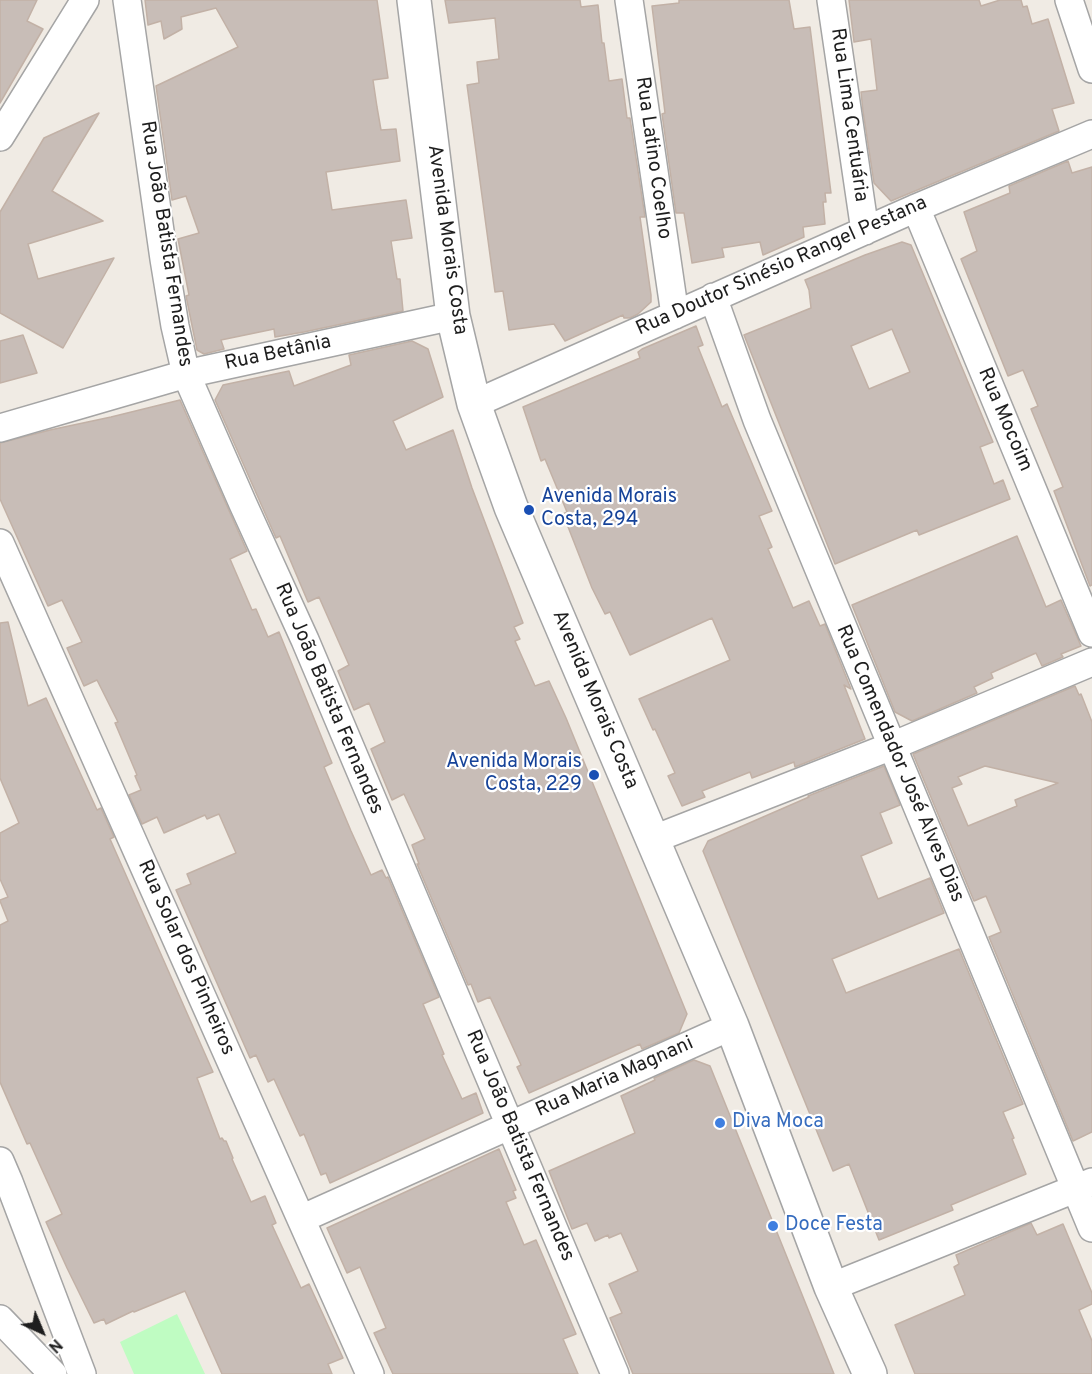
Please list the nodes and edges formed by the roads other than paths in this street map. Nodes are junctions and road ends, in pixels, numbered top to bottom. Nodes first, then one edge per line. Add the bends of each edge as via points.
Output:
1 (85, 0) edge
2 (127, 0) edge
3 (414, 0) edge
4 (629, 0) edge
5 (831, 0) edge
6 (1069, 0) edge
7 (1092, 69) edge
8 (1092, 134) edge
9 (0, 137) edge
10 (916, 207) junction
11 (865, 231) junction
12 (713, 297) junction
13 (675, 315) junction
14 (453, 316) junction
15 (186, 375) junction
16 (474, 404) junction
17 (0, 428) edge
18 (0, 543) edge
19 (1092, 633) edge
20 (1092, 662) edge
21 (892, 746) junction
22 (654, 839) junction
23 (732, 1026) junction
24 (510, 1124) junction
25 (0, 1161) edge
26 (1084, 1185) edge
27 (301, 1219) junction
28 (1092, 1228) edge
29 (831, 1287) junction
30 (0, 1319) edge
31 (54, 1374) edge
32 (82, 1374) edge
33 (370, 1374) edge
34 (615, 1374) edge
35 (870, 1374) edge

1 - 9 street
2 - 15 street, Rua João Batista Fernandes via 171,303
3 - 14 street, Avenida Morais Costa
4 - 13 street, Rua Latino Coelho
5 - 11 street, Rua Lima Centuária
6 - 7 street
8 - 10 street, Rua Doutor Sinésio Rangel Pestana
10 - 11 street, Rua Doutor Sinésio Rangel Pestana
10 - 19 street, Rua Mocoim
11 - 12 street, Rua Doutor Sinésio Rangel Pestana
12 - 13 street, Rua Doutor Sinésio Rangel Pestana
12 - 21 street, Rua Comendador José Alves Dias via 757,420
13 - 16 street, Rua Doutor Sinésio Rangel Pestana
14 - 15 street, Rua Betânia
14 - 16 street, Avenida Morais Costa
15 - 17 street, Rua Betânia
15 - 24 street, Rua João Batista Fernandes via 304,640
16 - 22 street, Avenida Morais Costa via 511,507
18 - 27 street, Rua Solar dos Pinheiros
20 - 21 street
21 - 22 street
21 - 26 street, Rua Comendador José Alves Dias
22 - 23 street, Avenida Morais Costa
23 - 24 street, Rua Maria Magnani
23 - 29 street, Avenida Morais Costa
24 - 27 street, Rua Maria Magnani
24 - 34 street, Rua João Batista Fernandes
25 - 32 street
26 - 28 street, Rua Comendador José Alves Dias
26 - 29 street
27 - 33 street, Rua Solar dos Pinheiros
29 - 35 street, Avenida Morais Costa
30 - 31 street

